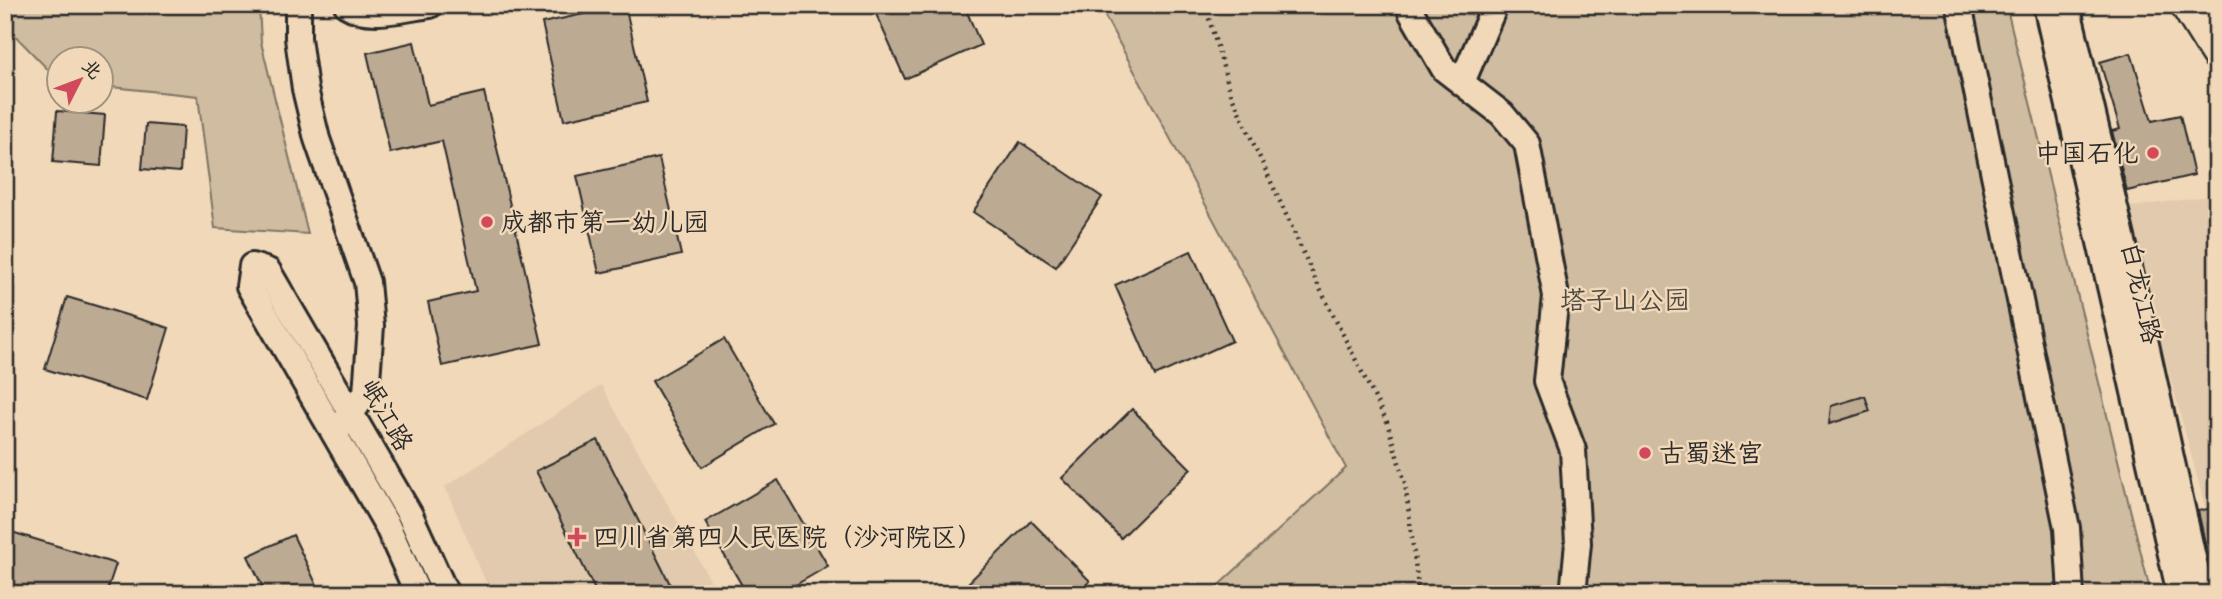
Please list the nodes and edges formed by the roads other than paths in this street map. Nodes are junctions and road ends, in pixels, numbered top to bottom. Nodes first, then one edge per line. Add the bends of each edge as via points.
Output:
1 (298, 5) edge
2 (348, 5) edge
3 (430, 5) edge
4 (1412, 5) edge
5 (1495, 5) edge
6 (1959, 5) edge
7 (2046, 5) edge
8 (2067, 5) edge
9 (2187, 5) edge
10 (2217, 53) edge
11 (1462, 82) junction
12 (351, 413) junction
13 (335, 436) junction
14 (418, 594) edge
15 (446, 594) edge
16 (1573, 594) edge
17 (2071, 594) edge
18 (2180, 594) edge
19 (2201, 594) edge

1 - 12 street via 305,89 317,139 367,282 371,326 366,393
2 - 3 street via 356,10 382,11
4 - 11 street via 1411,12 1444,69
5 - 11 street
6 - 17 street via 2067,528
7 - 18 street, 白龙江路
8 - 19 street
9 - 10 main road
11 - 16 street via 1502,114 1527,144 1556,296 1547,381 1573,450 1577,543
12 - 13 street
12 - 13 street, 岷江路 via 258,278
12 - 15 street, 岷江路 via 410,515
13 - 14 street, 岷江路 via 387,525

